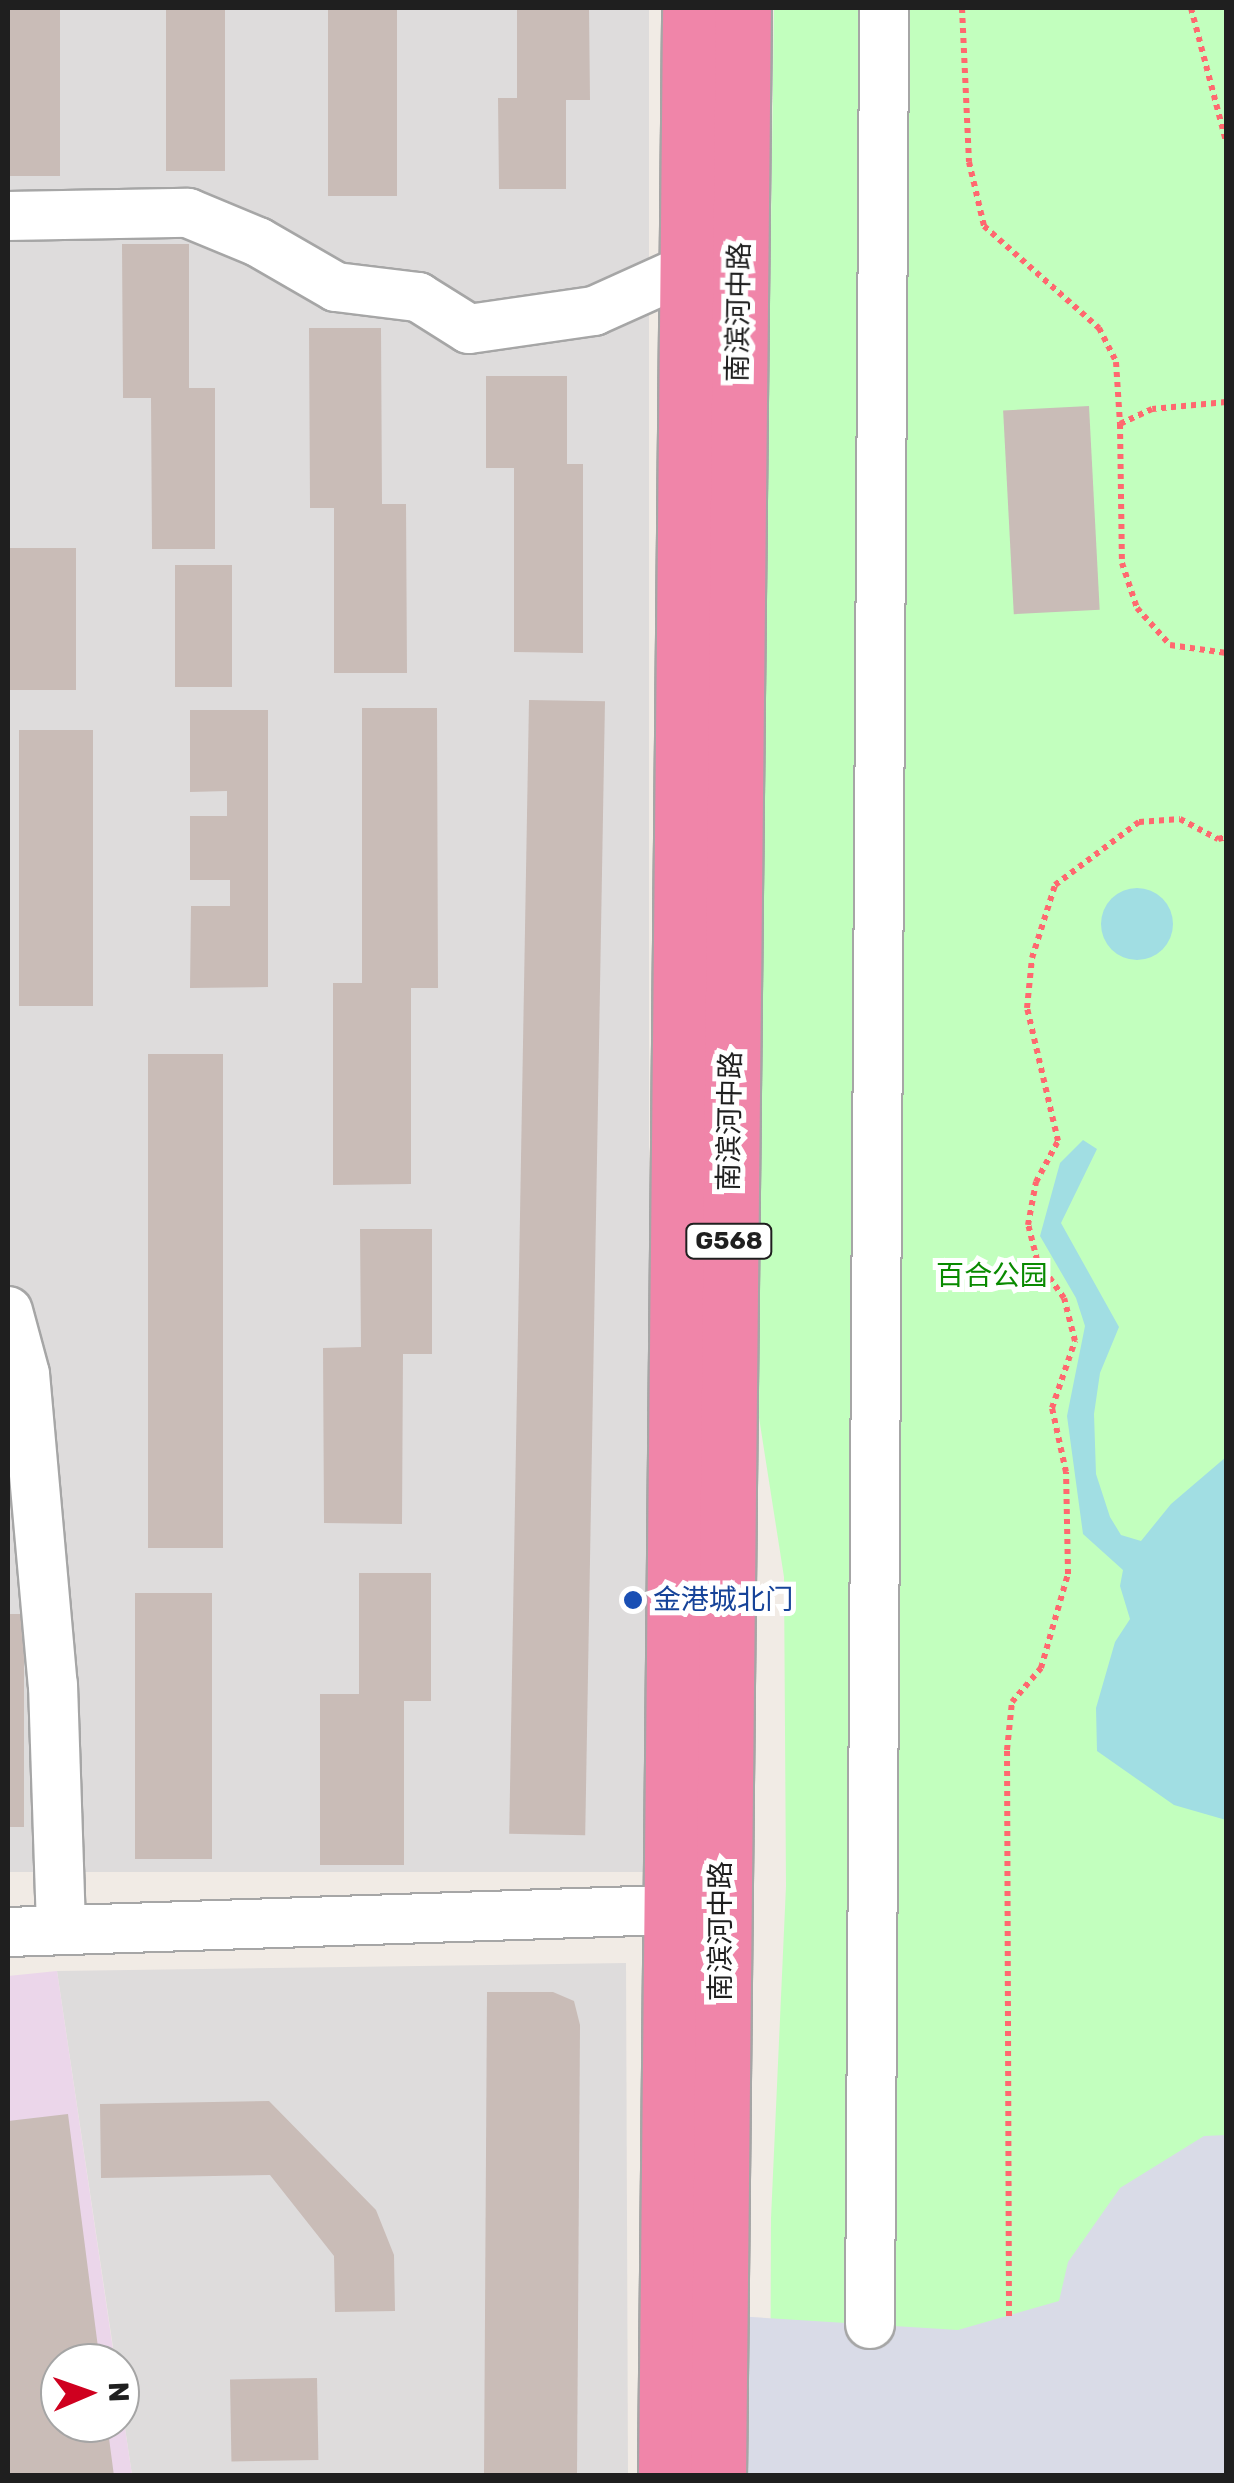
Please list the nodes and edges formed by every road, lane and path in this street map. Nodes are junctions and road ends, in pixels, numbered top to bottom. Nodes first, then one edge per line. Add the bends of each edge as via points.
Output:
1 (690, 8) edge
2 (743, 8) edge
3 (884, 8) edge
4 (962, 8) edge
5 (1192, 8) edge
6 (1226, 141) edge
7 (8, 216) edge
8 (687, 269) junction
9 (1226, 402) edge
10 (1120, 424) junction
11 (1226, 652) edge
12 (1226, 837) edge
13 (8, 1311) edge
14 (668, 1910) junction
15 (61, 1930) junction
16 (8, 1932) edge
17 (1009, 2316) dead end
18 (870, 2324) dead end
19 (666, 2476) edge
20 (718, 2476) edge

1 - 8 highway, 南滨河中路 / G568
2 - 20 highway, 南滨河中路 / G568
3 - 18 street
4 - 10 path via 969,162 984,226 1099,328 1116,362
5 - 6 path
7 - 8 street via 188,213 258,242 336,287 418,297 470,329 594,311
8 - 14 highway, 南滨河中路 / G568
9 - 10 path via 1152,409
10 - 11 path via 1122,563 1137,608 1170,645
12 - 17 path via 1218,840 1180,819 1140,822 1055,885 1032,958 1026,1008 1058,1141 1036,1182 1028,1225 1037,1260 1064,1298 1075,1341 1052,1408 1066,1472 1068,1574 1042,1668 1012,1702 1007,1750
13 - 15 street via 25,1374 49,1646
14 - 15 street
14 - 19 highway, 南滨河中路 / G568
15 - 16 street

